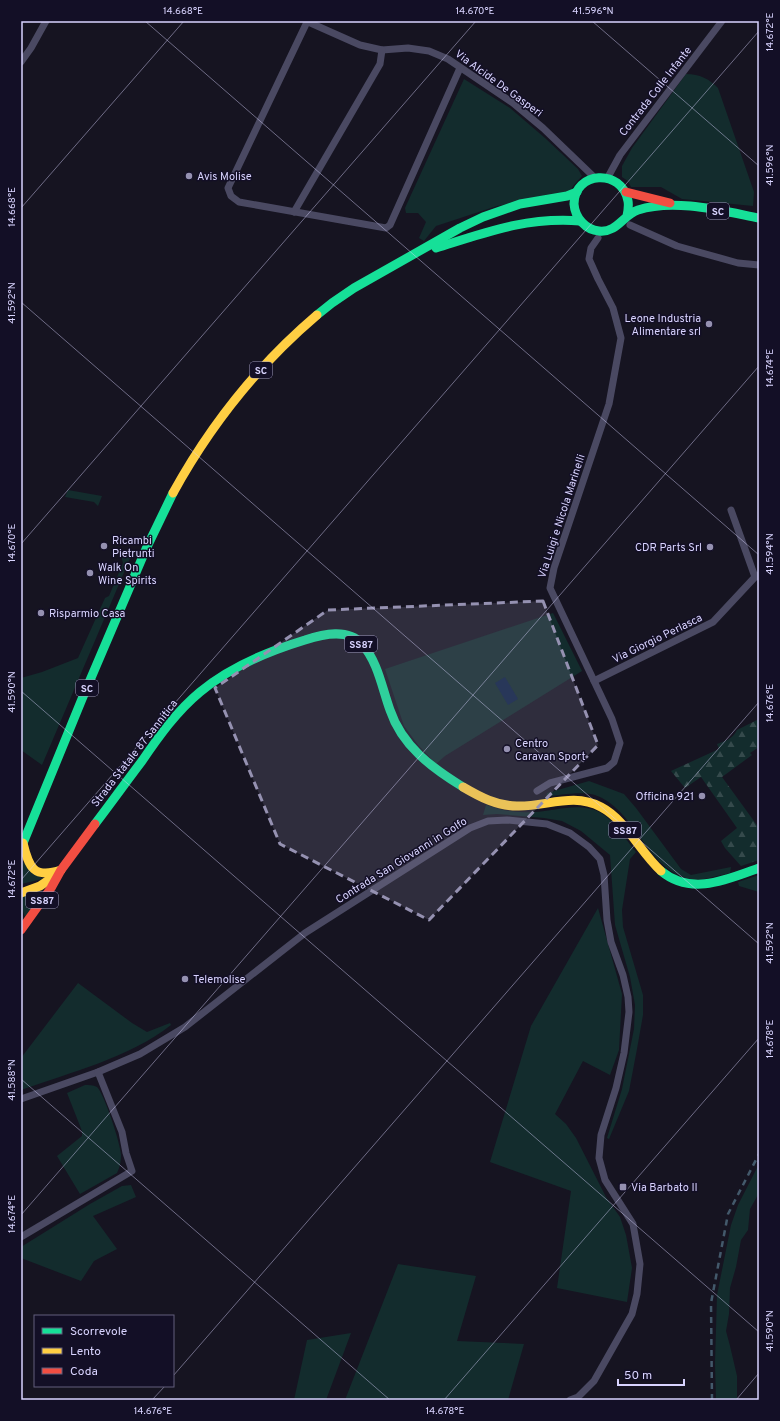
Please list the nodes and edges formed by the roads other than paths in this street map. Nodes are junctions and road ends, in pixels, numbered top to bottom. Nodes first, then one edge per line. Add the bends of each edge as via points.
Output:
1 (46, 21) edge
2 (307, 21) edge
3 (722, 21) edge
4 (31, 48) junction
5 (382, 50) junction
6 (21, 56) edge
7 (21, 62) edge
8 (460, 68) junction
9 (594, 177) junction
10 (608, 177) junction
11 (577, 192) junction
12 (626, 192) junction
13 (677, 205) junction
14 (294, 212) junction
15 (626, 216) junction
16 (759, 218) edge
17 (580, 221) junction
18 (630, 225) dead end
19 (598, 238) dead end
20 (418, 253) junction
21 (759, 265) edge
22 (731, 510) dead end
23 (757, 576) edge
24 (594, 681) junction
25 (537, 791) dead end
26 (22, 845) edge
27 (759, 868) edge
28 (61, 870) junction
29 (21, 893) edge
30 (21, 930) edge
31 (98, 1072) junction
32 (21, 1099) edge
33 (21, 1237) edge
34 (570, 1400) edge

1 - 4 street
2 - 5 street, Via Alcide De Gasperi via 360,45
2 - 14 street via 228,188 231,196 239,202
3 - 10 street, Contrada Colle Infante via 620,155
4 - 6 street
4 - 7 street
5 - 8 street, Via Alcide De Gasperi via 408,48 429,51 448,59
5 - 14 street via 380,64
8 - 9 street, Via Alcide De Gasperi via 519,108
8 - 14 street via 390,225 386,228
9 - 10 main road
9 - 11 main road via 584,183
10 - 12 main road via 619,182
11 - 17 main road via 574,204
11 - 20 main road, SC via 520,204 483,217
12 - 13 main road, SC
12 - 15 main road via 629,204
13 - 15 main road, SC via 638,210
13 - 16 main road, SC
15 - 17 main road via 619,226 602,232 590,229
17 - 20 main road, SC via 542,219 521,223
18 - 21 street via 677,246
19 - 24 street, Via Luigi e Nicola Marinelli via 591,248 589,259 613,308 621,338 609,404 554,568 550,588
20 - 26 main road, SC via 354,288 294,335 245,386 216,423 187,467 153,534
22 - 23 street
23 - 24 street, Via Giorgio Perlasca via 713,622
24 - 25 street, Via Luigi e Nicola Marinelli via 620,743 614,762 607,768 550,783
26 - 28 main road via 31,867 40,873 49,874
27 - 28 main road, Strada Statale 87 Sannitica / SS87 via 729,879 699,885 677,882 659,870 615,817 598,806 582,800 521,806 505,805 480,796 429,766 408,746 393,720 373,661 360,642 344,635 320,634 234,668 210,684 183,708
28 - 29 main road, Strada Statale 87 Sannitica / SS87 via 50,880
28 - 30 main road, Strada Statale 87 Sannitica / SS87
31 - 32 street, Contrada San Giovanni in Golfo
31 - 33 street via 122,1132 132,1171
31 - 34 street, Contrada San Giovanni in Golfo via 140,1054 185,1027 305,933 470,828 488,820 507,820 546,824 570,833 600,859 611,942 628,997 629,1012 624,1053 601,1135 599,1158 605,1180 633,1224 640,1264 632,1314 594,1381 578,1397

